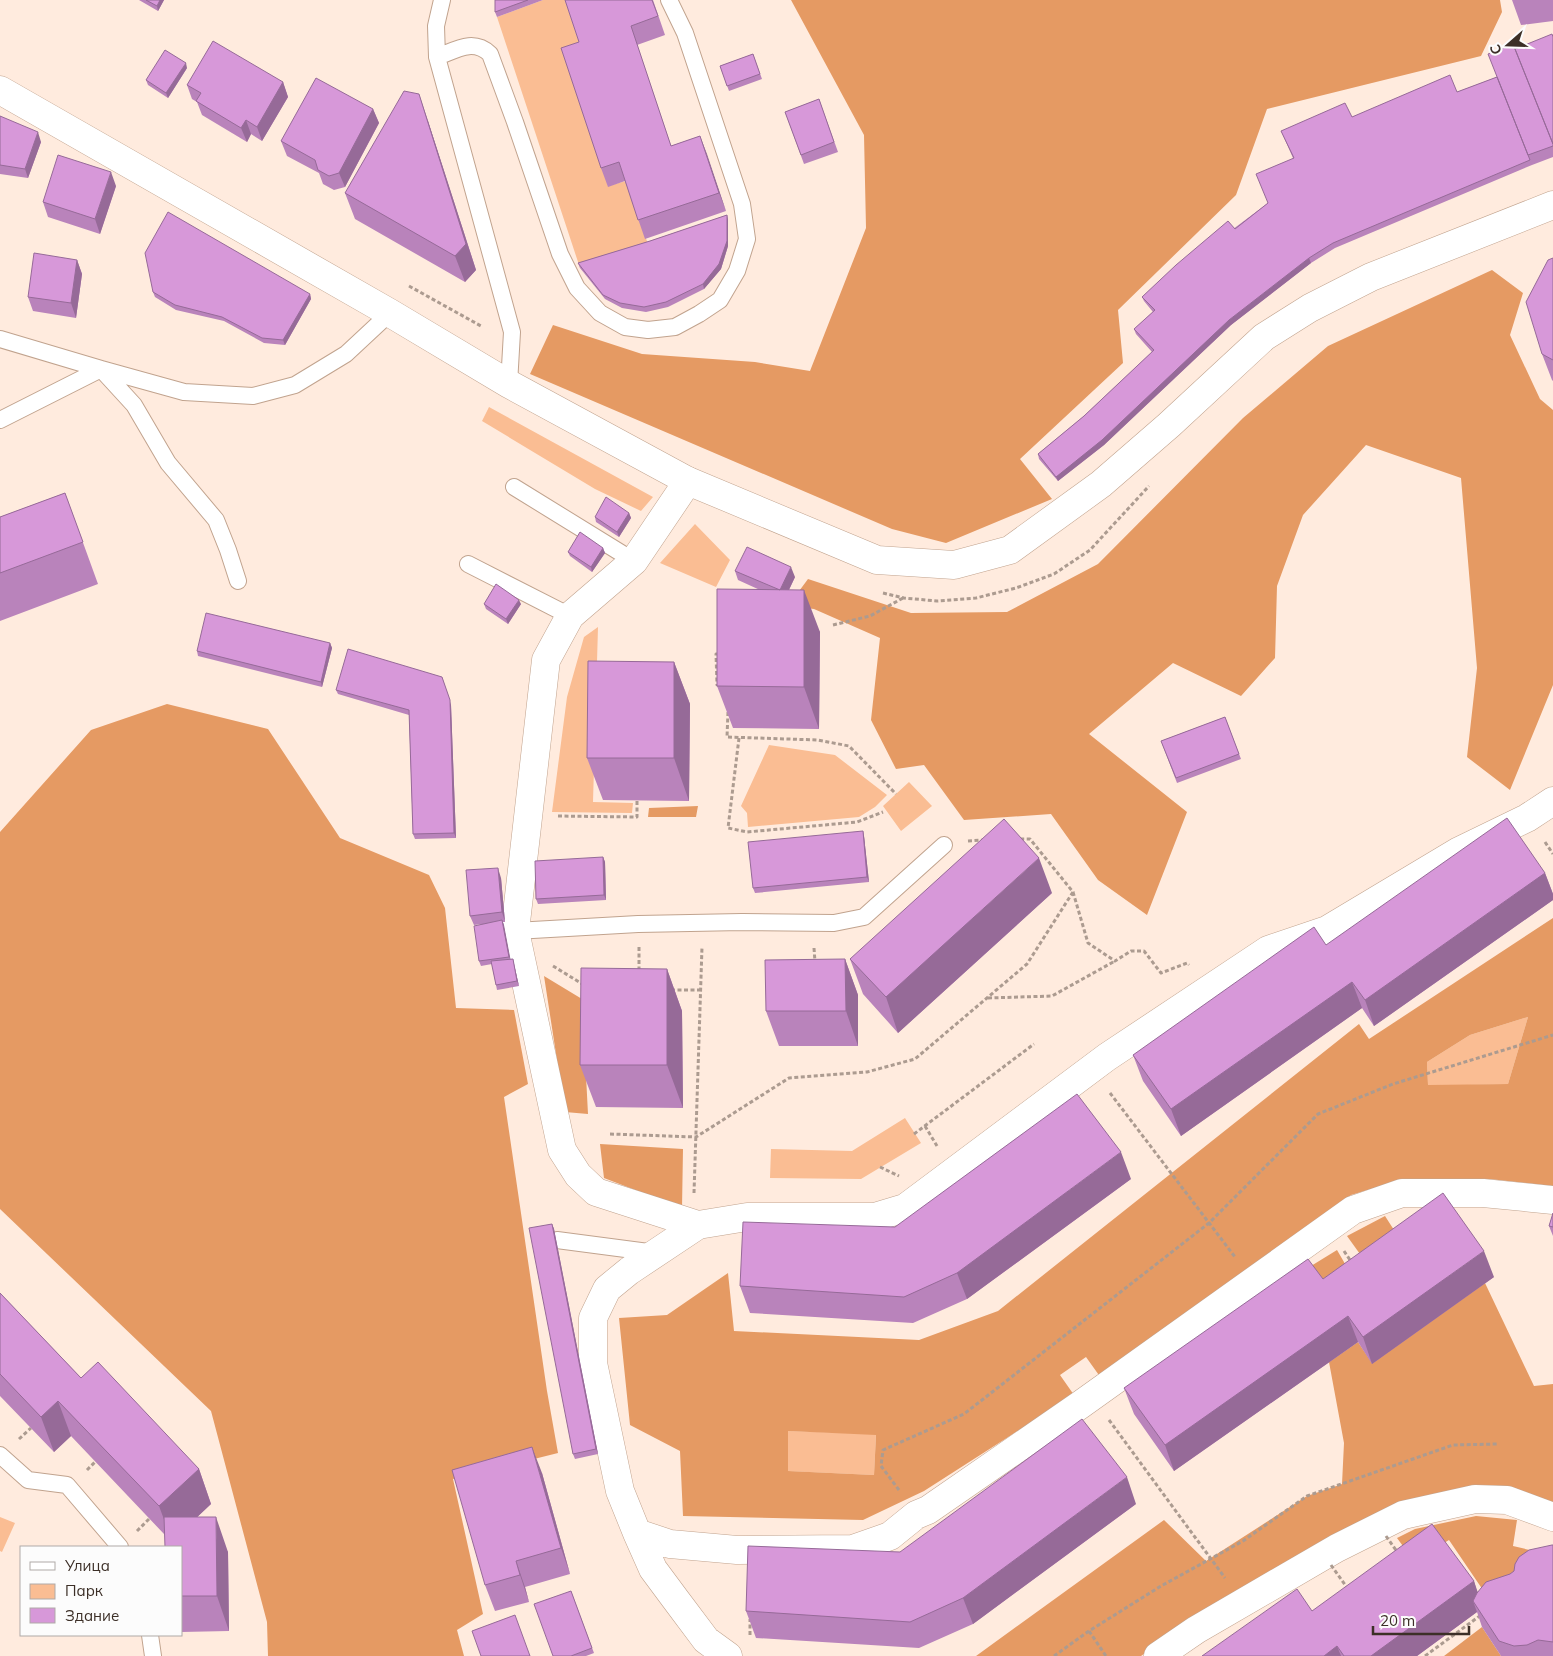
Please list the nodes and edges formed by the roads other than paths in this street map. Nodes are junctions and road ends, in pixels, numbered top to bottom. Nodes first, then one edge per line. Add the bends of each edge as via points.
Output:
1 (442, 0) edge
2 (669, 0) edge
3 (437, 57) junction
4 (0, 90) edge
5 (1553, 205) edge
6 (390, 313) junction
7 (0, 339) edge
8 (101, 369) junction
9 (509, 384) junction
10 (0, 420) edge
11 (688, 481) junction
12 (514, 487) dead end
13 (634, 561) junction
14 (468, 564) dead end
15 (238, 581) dead end
16 (570, 616) junction
17 (1553, 801) edge
18 (944, 845) road end
19 (516, 938) junction
20 (1553, 1200) edge
21 (695, 1224) junction
22 (557, 1240) edge
23 (656, 1253) junction
24 (0, 1456) edge
25 (1553, 1517) edge
26 (637, 1533) junction
27 (119, 1546) edge
28 (150, 1636) edge
29 (739, 1649) edge
30 (153, 1656) edge
31 (1158, 1656) edge

1 - 3 lane via 436,26
2 - 3 lane via 685,33 742,204 748,239 738,271 720,300 675,327 648,330 625,327 600,313 583,294 560,254 490,54 483,48 472,46
3 - 9 lane via 512,332
4 - 6 street
5 - 11 street via 1371,276 1264,337 1101,484 1010,550 954,565 877,560
6 - 8 lane via 346,354 295,385 253,396 184,392
6 - 9 street
7 - 8 lane
8 - 10 lane
8 - 15 lane via 134,405 168,463 216,520
9 - 11 street
11 - 13 street
12 - 13 lane
13 - 16 street
14 - 16 lane
16 - 19 street via 546,660 531,826
17 - 21 street via 1528,818 1459,851 1327,930 1268,950 1136,1037 905,1208 875,1217 747,1217
18 - 19 lane via 864,916 834,923 638,924
19 - 21 street via 562,1150 578,1175 596,1192
20 - 26 street via 1483,1193 1402,1193 1353,1210 1045,1430 916,1515 890,1536 853,1549 737,1550 670,1544
21 - 23 street
22 - 23 lane
23 - 26 street via 607,1289 593,1318 593,1363 620,1491
24 - 27 lane via 28,1480 67,1485
25 - 31 street via 1508,1500 1475,1498 1403,1515 1337,1548 1196,1630
26 - 29 street via 654,1569 706,1640
28 - 30 lane

